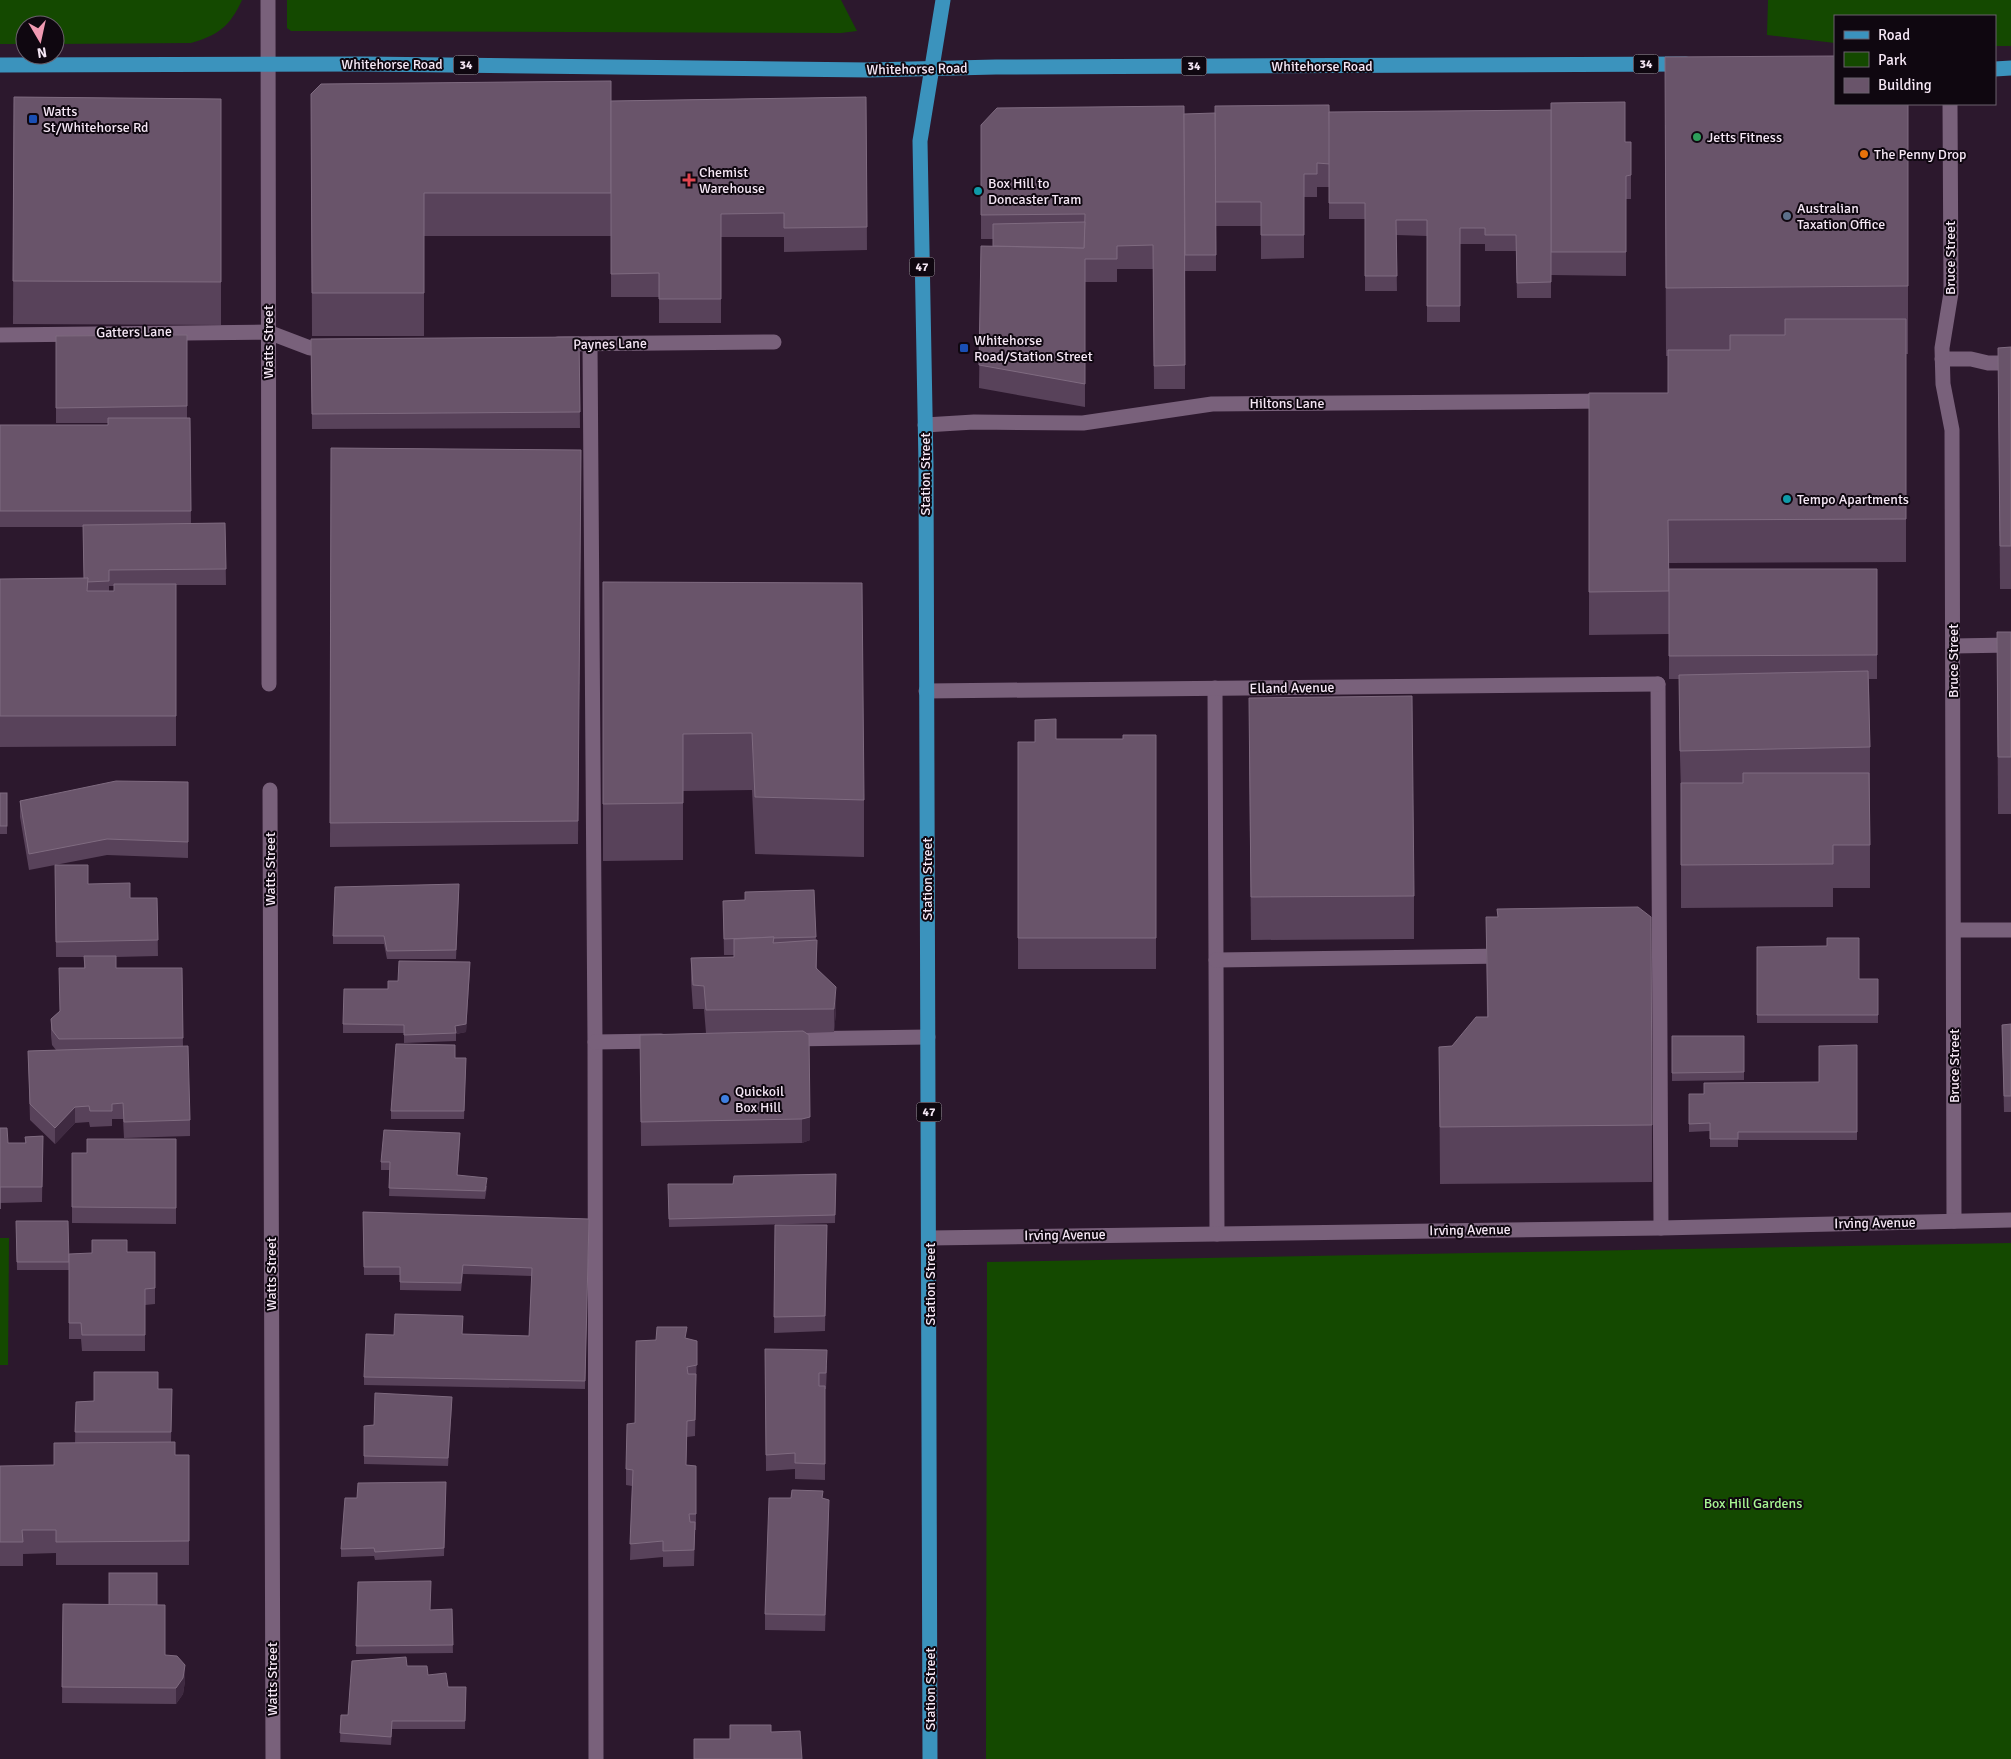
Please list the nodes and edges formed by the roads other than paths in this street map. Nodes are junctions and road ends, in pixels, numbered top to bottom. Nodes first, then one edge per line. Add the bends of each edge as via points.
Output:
1 (268, 0) edge
2 (943, 0) edge
3 (268, 64) junction
4 (0, 65) edge
5 (1699, 65) edge
6 (1996, 68) edge
7 (2011, 68) edge
8 (931, 70) junction
9 (1950, 105) edge
10 (268, 332) junction
11 (0, 335) edge
12 (774, 342) dead end
13 (590, 344) junction
14 (540, 345) edge
15 (340, 348) edge
16 (1942, 359) junction
17 (2011, 363) edge
18 (1620, 401) edge
19 (925, 425) junction
20 (2011, 645) edge
21 (1953, 646) junction
22 (269, 684) dead end
23 (1215, 688) junction
24 (926, 691) junction
25 (270, 790) dead end
26 (1955, 930) junction
27 (2011, 930) edge
28 (1660, 954) junction
29 (1640, 955) edge
30 (1522, 956) edge
31 (1216, 960) junction
32 (928, 1037) junction
33 (770, 1039) edge
34 (673, 1041) edge
35 (595, 1042) junction
36 (2011, 1220) edge
37 (1954, 1221) junction
38 (1661, 1228) junction
39 (1217, 1234) junction
40 (930, 1238) junction
41 (272, 1759) edge
42 (596, 1759) edge
43 (930, 1759) edge

1 - 3 street, Watts Street
2 - 8 main road, Station Street / 47
3 - 4 main road, Whitehorse Road / 34
3 - 8 main road, Whitehorse Road / 34
3 - 10 street, Watts Street
5 - 8 main road, Whitehorse Road / 34
6 - 7 main road
8 - 19 main road, Station Street / 47 via 920,141
9 - 16 street, Bruce Street via 1950,306
10 - 11 street, Gatters Lane
10 - 15 street via 310,348
10 - 22 street, Watts Street
12 - 13 street, Paynes Lane
13 - 14 street, Paynes Lane
13 - 35 street
16 - 17 street
16 - 21 street, Bruce Street via 1952,430
18 - 19 street, Hiltons Lane via 1212,404 1083,423
19 - 24 main road, Station Street / 47
20 - 21 street
21 - 26 street, Bruce Street
23 - 24 street, Elland Avenue
23 - 28 street, Elland Avenue via 1658,684
23 - 31 street
24 - 32 main road, Station Street / 47
25 - 41 street, Watts Street
26 - 27 street
26 - 37 street, Bruce Street
28 - 29 street
28 - 38 street
30 - 31 street
31 - 39 street
32 - 33 street
32 - 40 main road, Station Street / 47
34 - 35 street
35 - 42 street
36 - 37 street, Irving Avenue
37 - 38 street, Irving Avenue
38 - 39 street, Irving Avenue
39 - 40 street, Irving Avenue
40 - 43 main road, Station Street / 47

